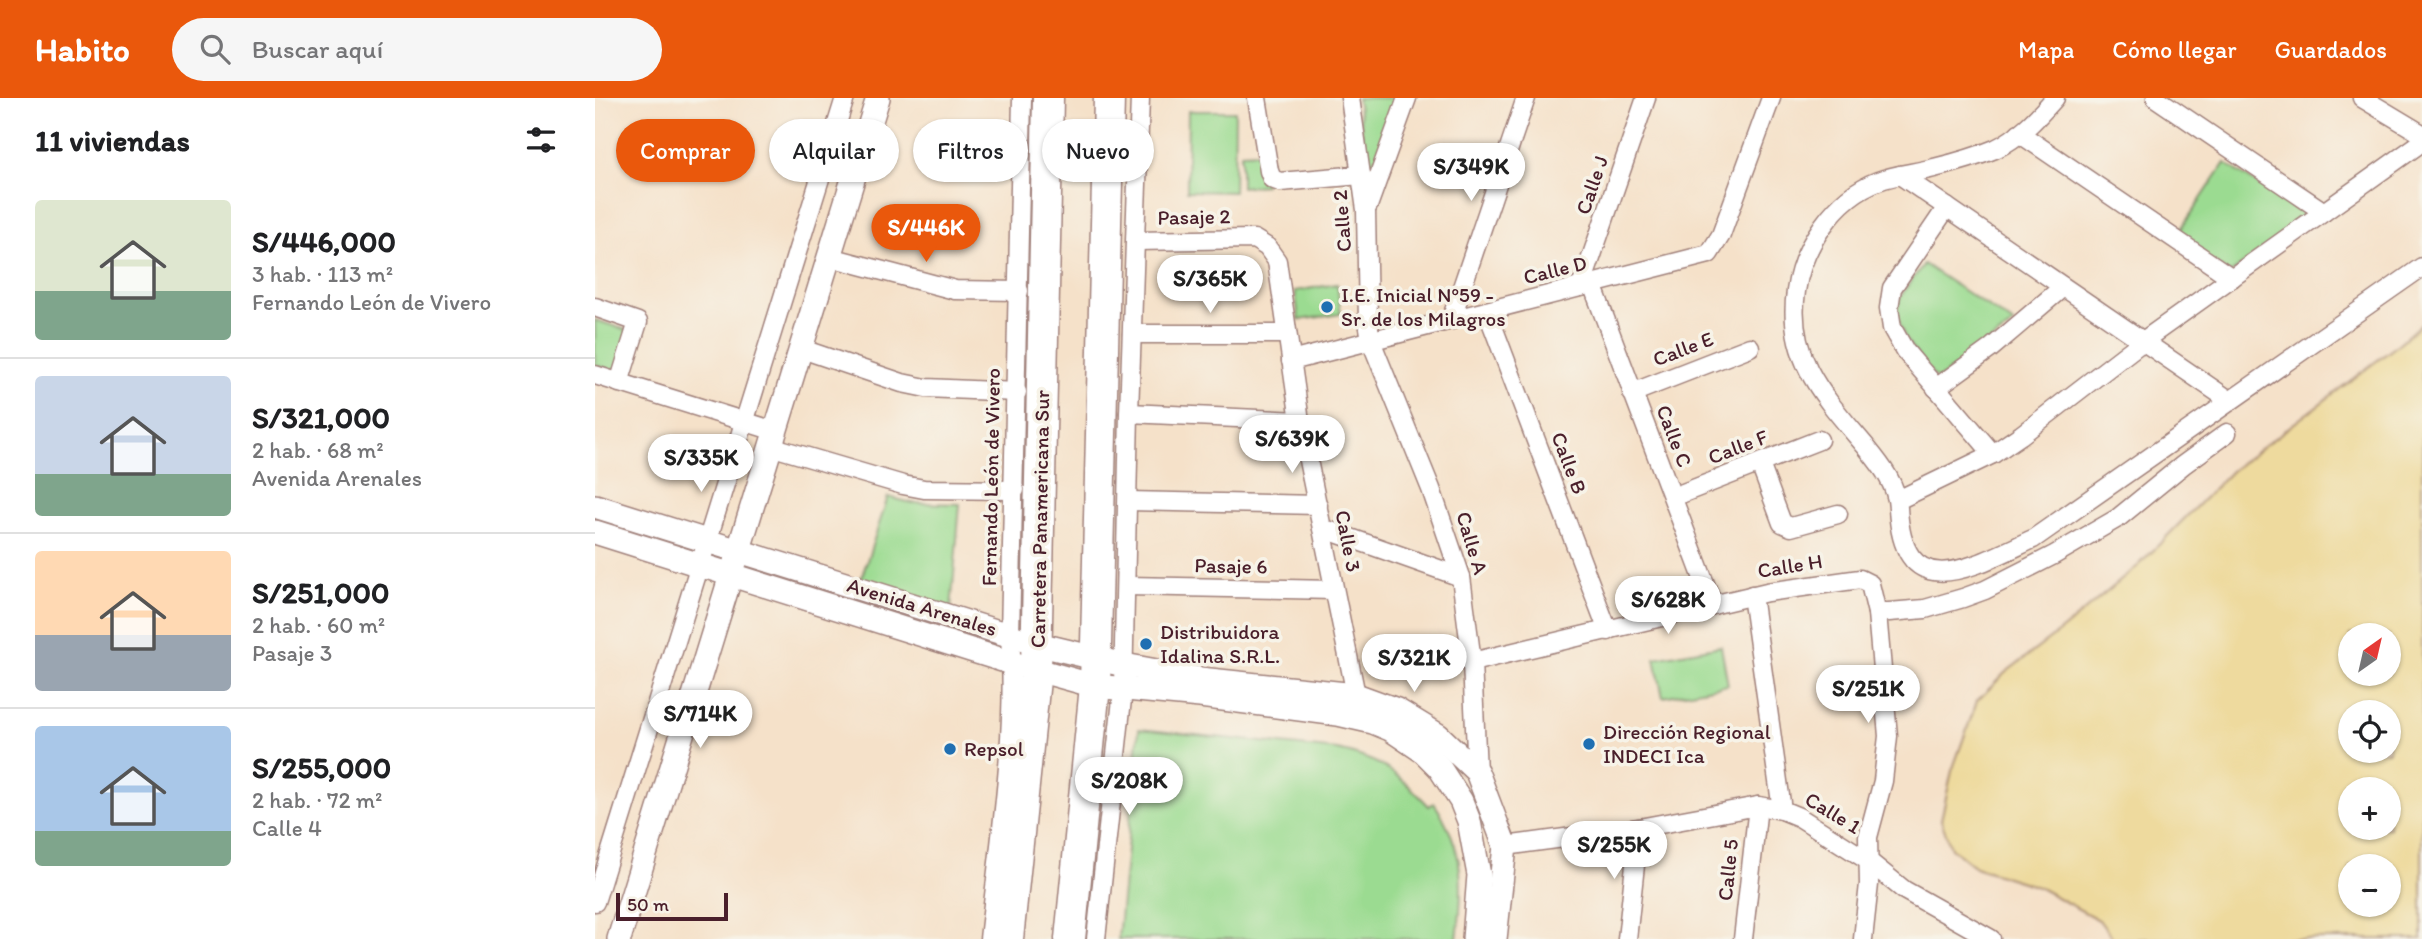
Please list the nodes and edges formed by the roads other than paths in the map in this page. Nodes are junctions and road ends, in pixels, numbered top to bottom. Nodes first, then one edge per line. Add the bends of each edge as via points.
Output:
1 (845, 98) edge
2 (878, 98) edge
3 (1022, 98) edge
4 (1048, 98) edge
5 (1109, 98) edge
6 (1140, 98) edge
7 (1257, 98) edge
8 (1350, 98) edge
9 (1407, 98) edge
10 (1526, 98) edge
11 (1646, 98) edge
12 (1771, 98) edge
13 (2055, 98) edge
14 (2156, 98) edge
15 (2362, 98) edge
16 (2019, 133) junction
17 (2422, 134) edge
18 (2422, 142) edge
19 (1361, 175) junction
20 (1900, 175) junction
21 (1947, 207) junction
22 (1366, 211) junction
23 (2325, 212) junction
24 (1254, 239) joint
25 (1136, 241) junction
26 (830, 257) junction
27 (2422, 267) edge
28 (2232, 278) junction
29 (1586, 285) junction
30 (2063, 287) junction
31 (1019, 291) junction
32 (595, 307) edge
33 (1487, 311) junction
34 (1451, 320) junction
35 (1132, 334) junction
36 (1287, 334) junction
37 (1371, 341) junction
38 (2143, 341) junction
39 (1751, 347) dead end
40 (802, 349) junction
41 (1291, 361) junction
42 (595, 375) edge
43 (619, 383) junction
44 (1936, 388) junction
45 (1017, 392) junction
46 (1632, 393) junction
47 (2228, 400) junction
48 (1129, 413) junction
49 (1300, 421) junction
50 (743, 423) junction
51 (2227, 433) dead end
52 (772, 438) junction
53 (1819, 440) dead end
54 (1993, 454) junction
55 (1760, 464) junction
56 (1014, 491) junction
57 (1673, 497) junction
58 (1898, 500) junction
59 (1128, 501) junction
60 (1318, 505) junction
61 (595, 506) edge
62 (1837, 514) dead end
63 (1322, 528) junction
64 (595, 532) edge
65 (707, 541) junction
66 (738, 550) junction
67 (700, 566) junction
68 (732, 575) junction
69 (1461, 577) junction
70 (1127, 586) junction
71 (1334, 590) junction
72 (1752, 595) junction
73 (1713, 605) junction
74 (1877, 613) junction
75 (1608, 631) junction
76 (1024, 653) junction
77 (1472, 662) junction
78 (1110, 675) junction
79 (1356, 695) junction
80 (1477, 772) junction
81 (1758, 806) junction
82 (1781, 810) junction
83 (1639, 828) junction
84 (1505, 846) junction
85 (1867, 860) junction
86 (595, 902) edge
87 (1984, 937) edge
88 (619, 939) edge
89 (989, 939) edge
90 (1008, 939) edge
91 (1070, 939) edge
92 (1096, 939) edge
93 (1475, 939) edge
94 (1495, 939) edge
95 (1626, 939) edge
96 (1744, 939) edge
97 (1863, 939) edge

1 - 50 street
2 - 26 street
3 - 31 street, Fernando León de Vivero
4 - 76 highway, Carretera Panamericana Sur
5 - 78 highway
6 - 25 street
7 - 19 street via 1272,179
8 - 19 street, Calle 2
9 - 22 street
10 - 34 street
11 - 29 street, Calle J
12 - 29 street, Calle D via 1721,235 1709,254
13 - 16 street
14 - 23 street
15 - 17 street
16 - 20 street via 1972,158
16 - 28 street
18 - 23 street
19 - 22 street, Calle 2
20 - 21 street
20 - 58 street via 1858,192 1819,230 1796,289 1794,326 1816,386 1875,458
21 - 30 street
21 - 44 street via 1892,288 1889,308 1892,328 1905,351
22 - 37 street, Calle 2
23 - 28 street
24 - 25 street, Pasaje 2
24 - 36 street, Calle 3 via 1277,261
25 - 35 street
26 - 31 street via 955,290
26 - 40 street
27 - 47 street
28 - 38 street
29 - 33 street, Calle D
29 - 46 street, Calle C
30 - 38 street
30 - 44 street
31 - 45 street, Fernando León de Vivero
32 - 43 street via 638,322
33 - 34 street, Calle D
33 - 75 street, Calle B
34 - 37 street, Calle D
35 - 36 street
35 - 48 street
36 - 41 street, Calle 3
37 - 41 street, Calle D
37 - 69 street, Calle A
38 - 47 street
38 - 54 street
39 - 46 street, Calle E
40 - 45 street via 926,388
40 - 52 street
41 - 49 street, Calle 3
42 - 43 street
43 - 50 street
44 - 54 street
45 - 56 street, Fernando León de Vivero
46 - 57 street, Calle C
47 - 58 street via 2033,538 1948,573 1931,572 1917,564 1904,546
48 - 49 street
48 - 59 street
49 - 60 street, Calle 3
50 - 52 street
50 - 65 street
51 - 74 street via 2118,518 2055,555 1963,598 1925,609
52 - 56 street via 914,487
52 - 66 street
53 - 55 street, Calle F
54 - 58 street
55 - 57 street, Calle F
55 - 62 street via 1782,523 1791,527
56 - 76 street, Fernando León de Vivero
57 - 73 street, Calle C
59 - 60 street
59 - 70 street
60 - 63 street, Calle 3
61 - 65 street, Avenida Arenales
63 - 69 street
63 - 71 street, Calle 3
64 - 67 street, Avenida Arenales
65 - 66 street, Avenida Arenales
65 - 67 street
66 - 68 street
66 - 76 street, Avenida Arenales
67 - 68 street, Avenida Arenales
67 - 86 street
68 - 76 street, Avenida Arenales
68 - 88 street
69 - 77 street, Calle A
70 - 71 street, Pasaje 6
70 - 78 street
71 - 79 street, Calle 3
72 - 73 street, Calle H
72 - 74 street, Calle H via 1860,579 1870,584
72 - 82 street
73 - 75 street, Calle H
74 - 85 street via 1888,736
75 - 77 street, Calle H
76 - 78 street, Avenida Arenales
76 - 89 street, Fernando León de Vivero via 1010,738
76 - 90 highway, Carretera Panamericana Sur
77 - 80 street, Calle A
78 - 79 street, Avenida Arenales
78 - 91 highway
78 - 92 street
78 - 93 street, Avenida Arenales via 1200,695 1347,715 1409,740 1439,767 1469,821 1479,875
79 - 80 street, Avenida Arenales via 1409,716 1451,746
80 - 84 street, Avenida Arenales
81 - 82 street, Calle 1
81 - 83 street, Calle 1
81 - 96 street, Calle 5
82 - 85 street, Calle 1
83 - 84 street, Calle 1
83 - 95 street
84 - 94 street, Avenida Arenales
85 - 87 street, Calle 1 via 1904,890
85 - 97 street

